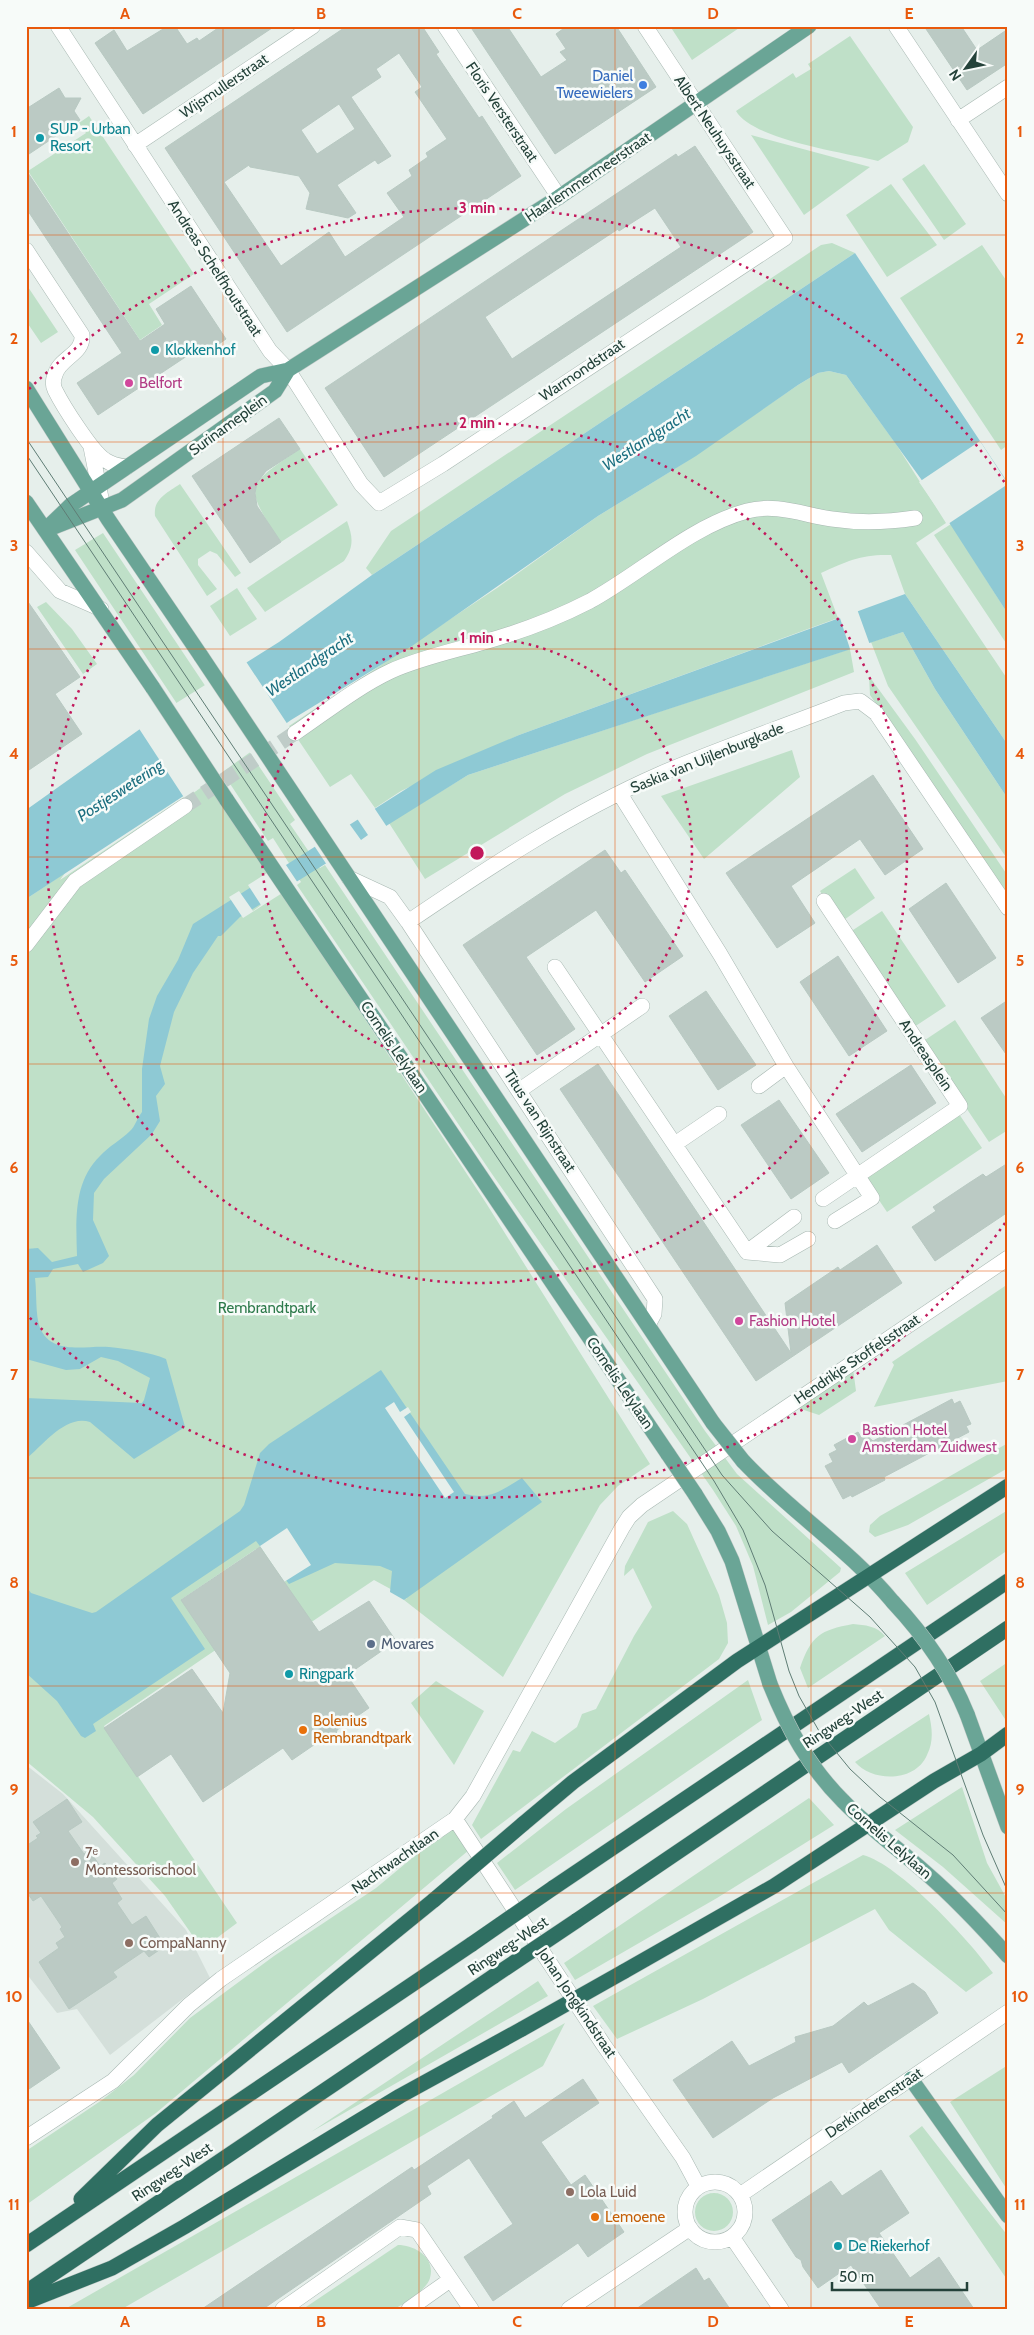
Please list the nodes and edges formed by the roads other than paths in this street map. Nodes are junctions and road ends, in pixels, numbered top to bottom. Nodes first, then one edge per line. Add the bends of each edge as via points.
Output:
1 (58, 26) edge
2 (313, 26) edge
3 (445, 26) edge
4 (645, 26) edge
5 (809, 26) edge
6 (896, 26) edge
7 (1008, 87) edge
8 (697, 104) junction
9 (958, 120) junction
10 (135, 145) junction
11 (1008, 194) edge
12 (559, 197) junction
13 (785, 238) joint
14 (26, 250) edge
15 (288, 370) junction
16 (26, 388) edge
17 (92, 447) junction
18 (127, 467) junction
19 (96, 488) junction
20 (26, 502) edge
21 (380, 503) joint
22 (102, 509) junction
23 (915, 518) dead end
24 (46, 530) junction
25 (26, 552) edge
26 (101, 610) junction
27 (295, 733) tunnel mouth
28 (620, 794) junction
29 (185, 806) tunnel mouth
30 (349, 878) junction
31 (824, 901) dead end
32 (1008, 908) edge
33 (408, 922) junction
34 (26, 945) edge
35 (555, 967) dead end
36 (642, 1006) dead end
37 (600, 1035) junction
38 (786, 1066) junction
39 (759, 1086) dead end
40 (520, 1090) junction
41 (719, 1114) dead end
42 (675, 1144) junction
43 (858, 1176) junction
44 (823, 1200) dead end
45 (794, 1218) dead end
46 (835, 1221) dead end
47 (808, 1239) dead end
48 (747, 1252) junction
49 (1008, 1258) edge
50 (648, 1325) junction
51 (1008, 1486) edge
52 (660, 1492) joint
53 (871, 1576) junction
54 (1008, 1581) edge
55 (1008, 1628) edge
56 (758, 1646) junction
57 (1008, 1734) edge
58 (981, 1754) junction
59 (455, 1819) junction
60 (866, 1825) junction
61 (1008, 1827) edge
62 (1008, 1956) edge
63 (1008, 2012) edge
64 (911, 2078) junction
65 (26, 2138) edge
66 (698, 2186) junction
67 (740, 2195) junction
68 (1008, 2216) edge
69 (54, 2227) junction
70 (690, 2228) junction
71 (732, 2237) junction
72 (26, 2245) edge
73 (450, 2280) junction
74 (26, 2292) edge
75 (26, 2302) edge
76 (283, 2309) edge
77 (409, 2309) edge
78 (471, 2309) edge
79 (569, 2309) edge
80 (781, 2309) edge

1 - 10 street, Andreas Schelfhoutstraat
2 - 10 street, Wijsmullerstraat
3 - 12 street, Floris Versterstraat
4 - 8 street, Albert Neuhuysstraat
5 - 8 main road, Haarlemmermeerstraat
6 - 9 street
7 - 9 street
8 - 12 main road, Haarlemmermeerstraat
8 - 13 street, Albert Neuhuysstraat
9 - 11 street
10 - 15 street, Andreas Schelfhoutstraat via 270,351
12 - 15 main road, Haarlemmermeerstraat
13 - 21 street, Warmondstraat
14 - 17 street via 82,335 80,348 57,368 54,389
15 - 18 main road, Surinameplein via 261,376
15 - 21 street, Andreas Schelfhoutstraat via 361,484
15 - 22 main road, Surinameplein via 275,391 140,488
16 - 19 main road
17 - 18 street via 114,465
17 - 19 street
18 - 19 main road, Surinameplein
19 - 22 main road
19 - 24 main road, Surinameplein via 71,505
20 - 24 main road
22 - 24 main road, Surinameplein
22 - 30 main road, bridge
23 - 27 street via 835,520 762,508 739,514 714,523 638,572 559,615 518,632 390,672
24 - 26 main road
25 - 26 street via 60,591
26 - 56 main road, Cornelis Lelylaan, bridge via 695,1494 732,1561
28 - 32 street, Saskia van Uijlenburgkade via 660,774 844,703 860,701 876,713
28 - 33 street, Saskia van Uijlenburgkade via 478,873
28 - 38 street
29 - 34 street via 75,881
30 - 33 street via 390,897
30 - 50 main road
31 - 43 street, Andreasplein via 960,1106
33 - 40 street, Titus van Rijnstraat
35 - 37 street
36 - 37 street
37 - 40 street
37 - 42 street
38 - 39 street
38 - 43 street
40 - 50 street, Titus van Rijnstraat via 655,1299 654,1314
41 - 42 street
42 - 48 street
43 - 44 street, Andreasplein
43 - 46 street via 872,1198
45 - 48 street
47 - 48 street via 780,1255
49 - 52 street, Hendrikje Stoffelsstraat
50 - 53 main road, bridge via 713,1423 743,1461 768,1488
51 - 53 highway
52 - 59 street, Nachtwachtlaan via 629,1517 622,1528 473,1796
53 - 56 highway
53 - 58 main road, bridge via 932,1650 956,1687
54 - 69 highway, Ringweg-West, bridge
55 - 74 highway, Ringweg-West, bridge
56 - 60 main road, Cornelis Lelylaan, bridge via 770,1684 798,1746 818,1774
56 - 69 highway, bridge via 573,1782 434,1900 157,2125
57 - 58 highway
58 - 60 highway
58 - 61 main road
59 - 65 street, Nachtwachtlaan via 221,1979 113,2081
59 - 66 street, Johan Jongkindstraat via 603,2044 683,2158
60 - 62 main road, Cornelis Lelylaan via 927,1874
60 - 75 highway, bridge via 774,1886 400,2096 112,2268
63 - 64 street, Derkinderenstraat
64 - 67 street, Derkinderenstraat
64 - 68 main road
66 - 67 street via 707,2182 724,2183
66 - 70 street via 685,2206
67 - 71 street via 745,2218
69 - 72 highway, Ringweg-West
70 - 71 street via 705,2240 716,2242
70 - 79 street
71 - 80 street
73 - 76 street via 417,2230 400,2227
73 - 77 street
73 - 78 street

